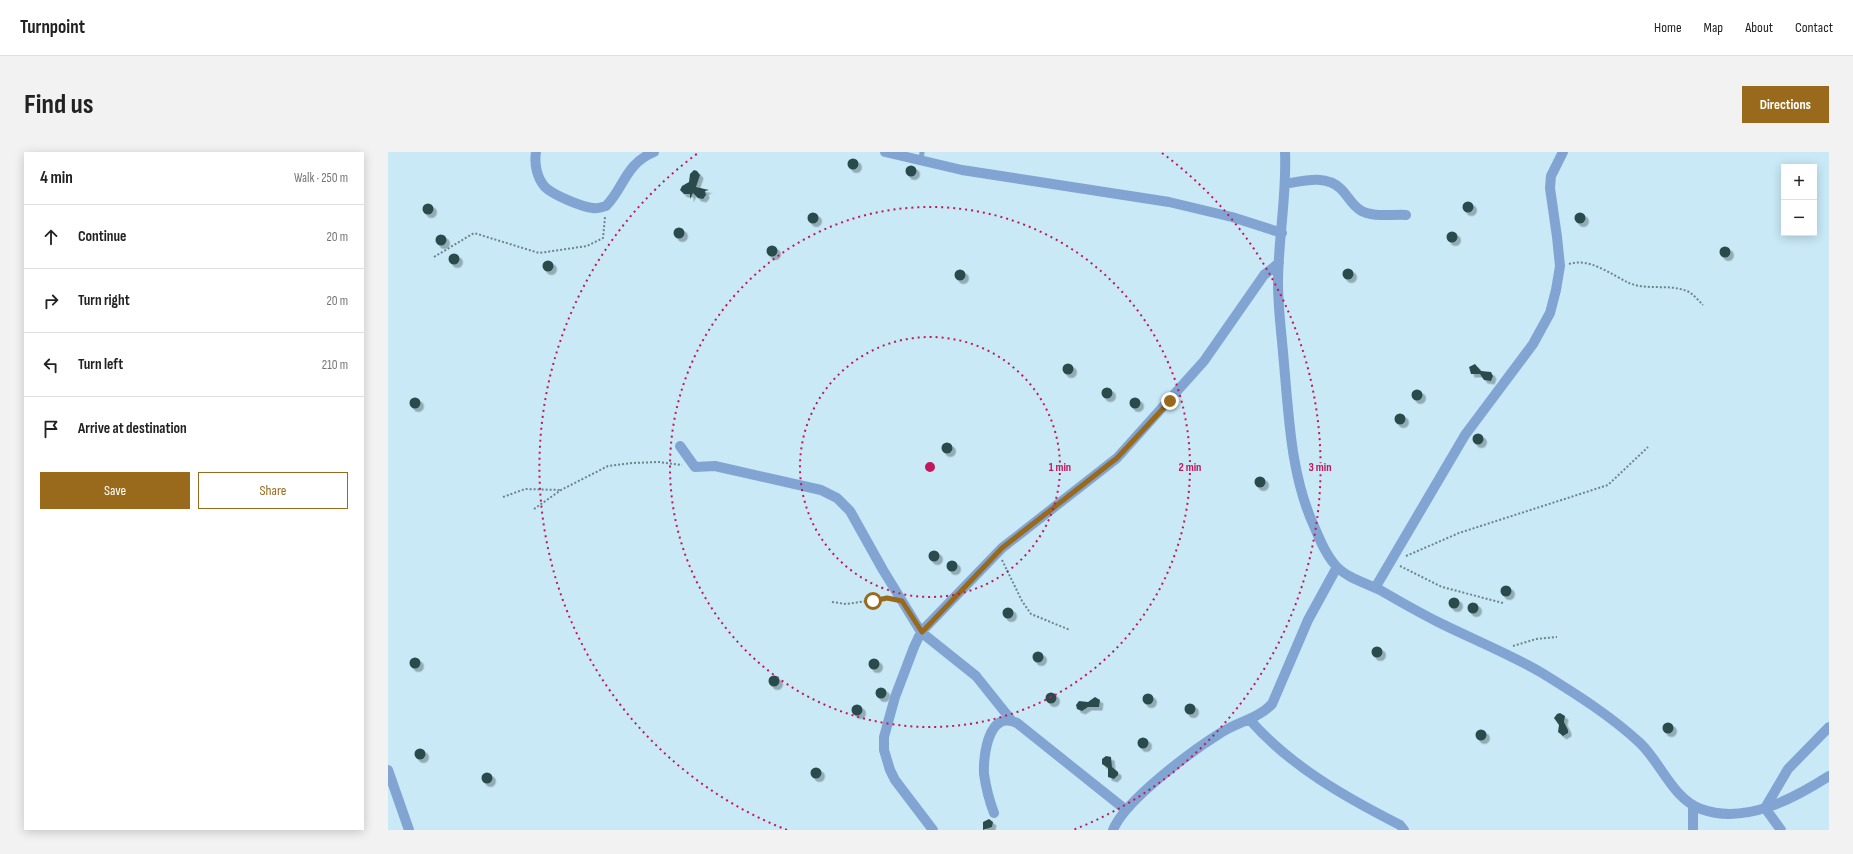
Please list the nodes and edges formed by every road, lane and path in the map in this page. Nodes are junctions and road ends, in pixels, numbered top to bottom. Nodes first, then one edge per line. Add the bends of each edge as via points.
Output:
1 (536, 152) edge
2 (654, 152) edge
3 (885, 152) edge
4 (1285, 152) edge
5 (1563, 152) edge
6 (922, 157) edge
7 (1284, 184) junction
8 (606, 206) junction
9 (1406, 215) dead end
10 (1282, 233) junction
11 (434, 257) dead end
12 (1279, 263) junction
13 (1560, 266) junction
14 (1702, 305) dead end
15 (680, 446) dead end
16 (1648, 447) dead end
17 (695, 467) junction
18 (561, 490) junction
19 (503, 497) dead end
20 (534, 508) dead end
21 (998, 552) junction
22 (1392, 562) junction
23 (1337, 567) junction
24 (1375, 588) junction
25 (902, 601) junction
26 (832, 602) dead end
27 (1502, 603) dead end
28 (1070, 630) dead end
29 (922, 632) junction
30 (1557, 637) dead end
31 (1504, 653) junction
32 (1249, 719) junction
33 (1012, 721) junction
34 (1829, 727) edge
35 (388, 770) edge
36 (1829, 776) edge
37 (1693, 805) junction
38 (1765, 808) junction
39 (1126, 810) junction
40 (994, 813) dead end
41 (409, 830) edge
42 (933, 830) edge
43 (1113, 830) edge
44 (1404, 830) edge
45 (1693, 830) edge
46 (1781, 830) edge

1 - 8 street via 538,174 546,188 571,201 593,208
2 - 8 street via 637,162
3 - 6 street
4 - 7 street
5 - 13 street via 1551,176 1550,188
6 - 10 street via 1040,183 1169,202 1232,217
7 - 9 street via 1323,180 1342,190 1360,211 1370,214
7 - 10 street
8 - 11 path via 603,238 587,246 539,253 474,233
10 - 12 street
12 - 21 street via 1260,280 1204,361 1117,458
12 - 23 street via 1282,343 1295,464 1311,519
13 - 14 path via 1574,262 1612,273 1629,283 1648,288 1676,288 1691,293
13 - 22 street via 1550,313 1542,330 1465,435
15 - 17 street
16 - 22 path via 1608,485 1458,534
17 - 18 path via 659,462 608,466
17 - 25 street via 715,466 820,490 837,498 850,511
18 - 19 path via 524,489
18 - 20 path
21 - 28 path via 1031,614
21 - 29 street
22 - 24 street
22 - 27 path via 1442,587
23 - 24 street
23 - 32 street via 1308,620 1272,704
24 - 31 street
25 - 26 path via 887,598 846,604
25 - 29 street
29 - 33 street via 976,676
29 - 42 street via 895,697 884,737 884,750 895,780
30 - 31 path via 1516,644
31 - 37 street via 1540,673 1619,725 1642,745 1681,795
32 - 39 street via 1223,732 1197,750 1151,785
32 - 44 street via 1264,737 1295,763 1356,803 1400,825
33 - 39 street
33 - 40 street via 1002,720 995,726 984,759 985,783
34 - 38 street via 1788,769
35 - 41 street
36 - 38 street via 1812,787
37 - 38 street via 1712,812 1730,814
37 - 45 street
38 - 46 street
39 - 43 street

